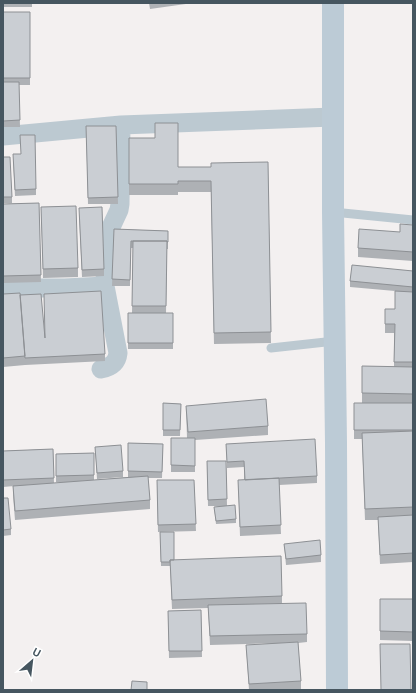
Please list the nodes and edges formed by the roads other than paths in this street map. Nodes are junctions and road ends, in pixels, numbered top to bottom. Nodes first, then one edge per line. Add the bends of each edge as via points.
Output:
1 (333, 3) edge
2 (333, 117) junction
3 (121, 125) junction
4 (3, 136) edge
5 (333, 212) junction
6 (413, 220) edge
7 (105, 286) junction
8 (3, 288) edge
9 (335, 341) junction
10 (271, 348) edge
11 (101, 369) dead end
12 (337, 690) edge

1 - 2 main road
2 - 3 street
2 - 5 main road
3 - 4 street
3 - 7 street via 120,204 106,238
5 - 6 lane
5 - 9 main road
7 - 8 street
7 - 11 street via 118,357 111,366
9 - 10 lane
9 - 12 main road

